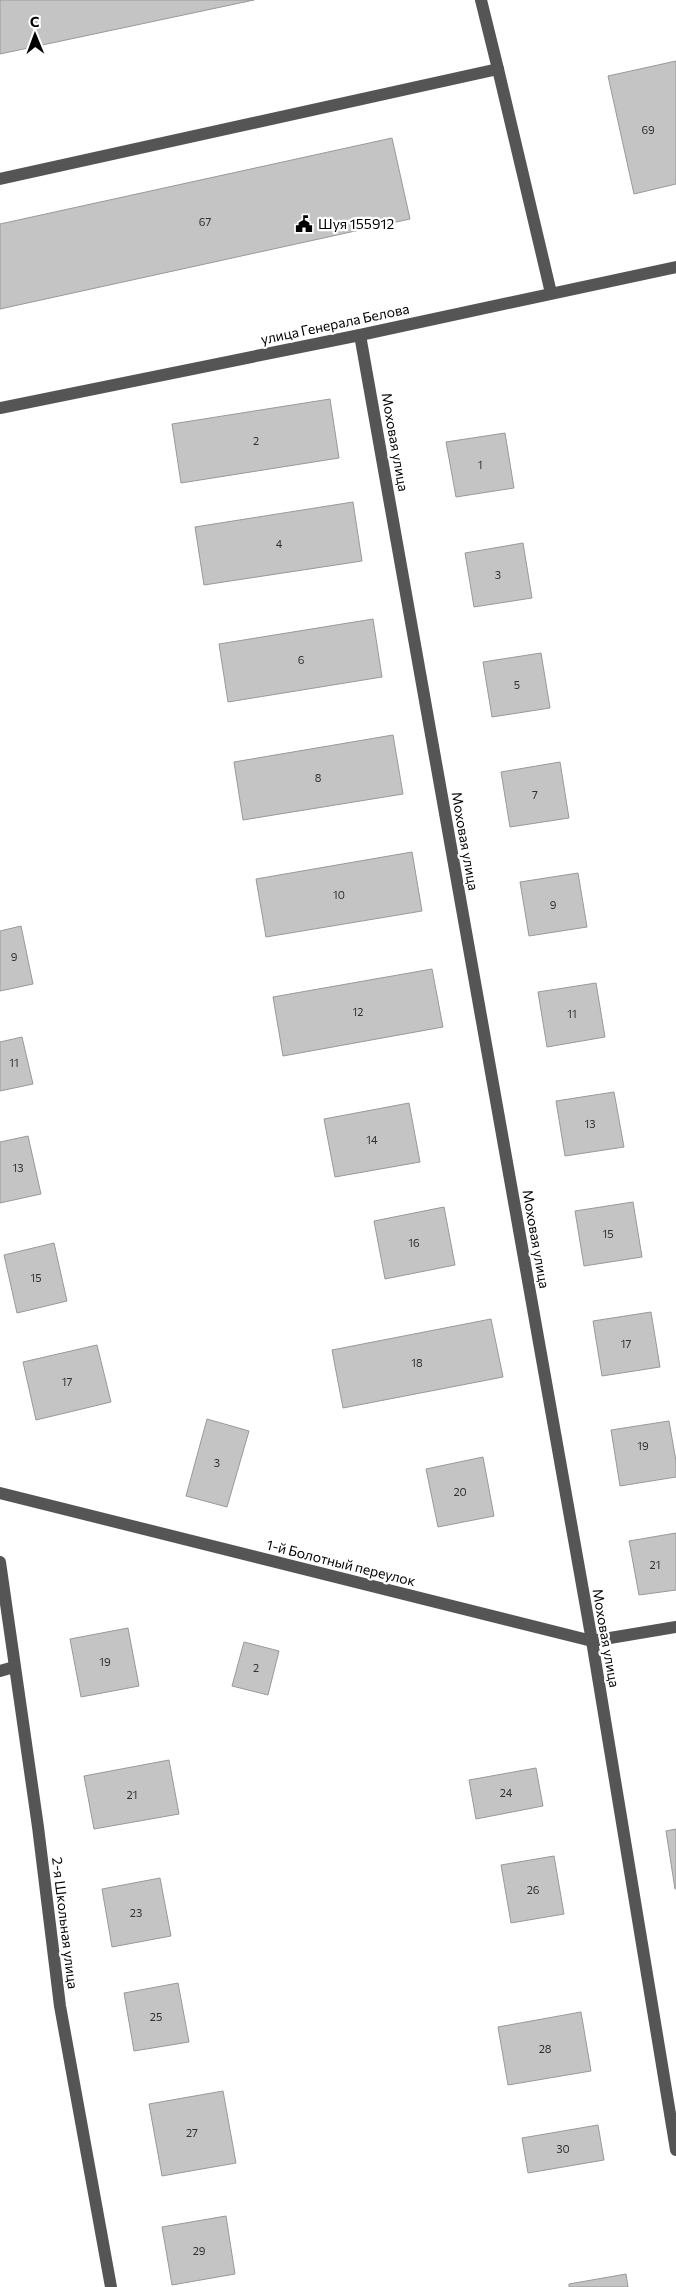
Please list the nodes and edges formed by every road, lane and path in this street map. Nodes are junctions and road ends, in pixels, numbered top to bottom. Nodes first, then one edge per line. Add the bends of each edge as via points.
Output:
1 (481, 0) edge
2 (498, 69) junction
3 (0, 179) edge
4 (676, 267) edge
5 (551, 293) junction
6 (360, 335) junction
7 (0, 408) edge
8 (0, 1494) edge
9 (0, 1562) edge
10 (676, 1627) edge
11 (592, 1641) junction
12 (14, 1666) junction
13 (0, 1671) edge
14 (676, 2150) edge
15 (111, 2287) edge

1 - 2 street
2 - 3 street
2 - 5 street
4 - 5 street, улица Генерала Белова
5 - 6 street, улица Генерала Белова
6 - 7 street, улица Генерала Белова
6 - 11 street, Моховая улица
8 - 11 street, 1-й Болотный переулок
9 - 12 street, 2-я Школьная улица
10 - 11 street, 1-й Болотный переулок
11 - 14 street, Моховая улица
12 - 13 street
12 - 15 street, 2-я Школьная улица via 60,2006

